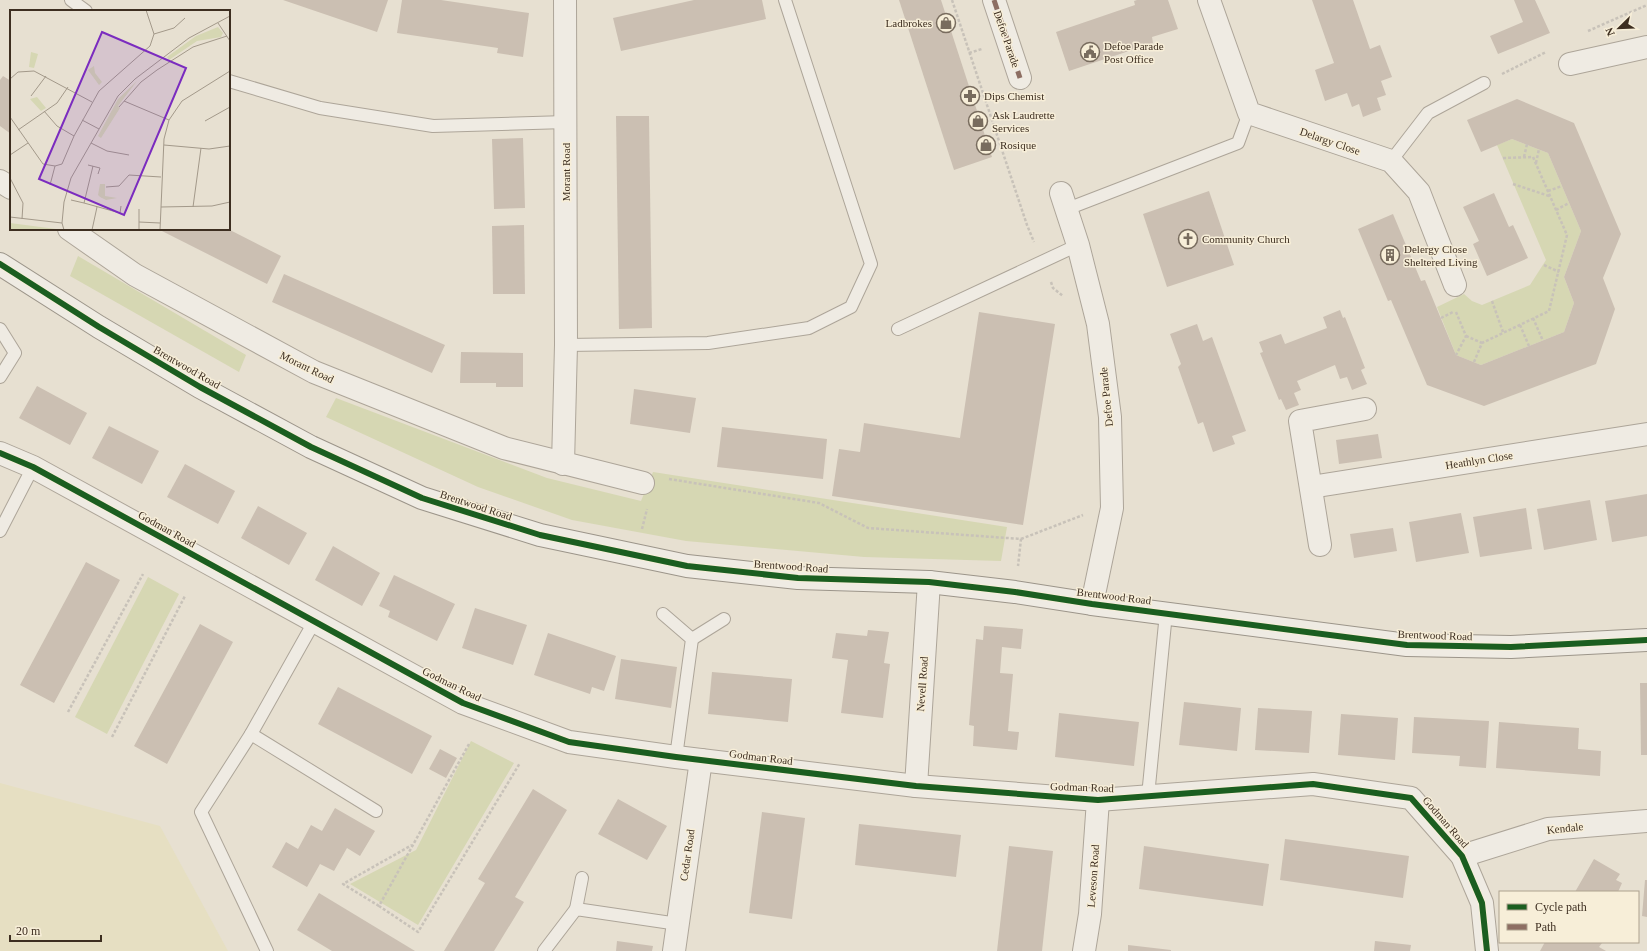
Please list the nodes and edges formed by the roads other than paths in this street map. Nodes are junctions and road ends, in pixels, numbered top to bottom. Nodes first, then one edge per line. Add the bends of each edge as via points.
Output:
1 (71, 0) edge
2 (565, 0) edge
3 (785, 0) edge
4 (994, 0) edge
5 (1209, 0) edge
6 (85, 10) edge
7 (1647, 47) edge
8 (1570, 64) dead end
9 (1020, 78) dead end
10 (230, 81) edge
11 (1484, 83) dead end
12 (1249, 113) junction
13 (566, 122) junction
14 (1391, 161) junction
15 (0, 181) edge
16 (10, 187) edge
17 (1064, 201) joint
18 (70, 230) edge
19 (1078, 245) junction
20 (0, 264) edge
21 (1454, 296) road end
22 (0, 329) edge
23 (898, 329) dead end
24 (566, 345) junction
25 (0, 377) edge
26 (1365, 409) dead end
27 (1647, 434) edge
28 (0, 453) edge
29 (563, 464) junction
30 (33, 467) junction
31 (653, 481) road end
32 (1311, 487) junction
33 (0, 532) edge
34 (1320, 545) dead end
35 (929, 582) junction
36 (1092, 604) junction
37 (1166, 613) junction
38 (663, 614) dead end
39 (724, 619) dead end
40 (314, 622) junction
41 (692, 640) junction
42 (1647, 640) edge
43 (251, 734) junction
44 (676, 757) junction
45 (701, 760) junction
46 (916, 786) junction
47 (1148, 796) junction
48 (1098, 800) junction
49 (376, 811) dead end
50 (1647, 821) edge
51 (1462, 856) junction
52 (582, 878) dead end
53 (576, 909) junction
54 (678, 924) junction
55 (267, 951) edge
56 (544, 951) edge
57 (674, 951) edge
58 (1084, 951) edge
59 (1487, 951) edge

1 - 6 lane
2 - 13 street, Morant Road
3 - 24 lane via 871,264 851,307 809,328 708,343
4 - 9 street, Defoe Parade
5 - 12 street
7 - 8 street
10 - 13 lane via 320,108 433,126
11 - 14 lane via 1428,113
12 - 14 street, Delargy Close
12 - 17 lane via 1238,143
13 - 24 street, Morant Road
14 - 21 street, Delargy Close via 1419,192
15 - 16 street
17 - 19 street, Defoe Parade
18 - 29 street, Morant Road via 135,275 314,372 504,448
19 - 23 lane
19 - 36 street, Defoe Parade via 1098,324 1110,417 1112,508
20 - 35 street, Brentwood Road via 200,387 311,447 422,498 540,535 687,566 798,578
22 - 25 lane via 16,353
24 - 29 street, Morant Road
26 - 32 street via 1300,421
27 - 32 street, Heathlyn Close
28 - 30 street, Godman Road
29 - 31 street, Morant Road
30 - 33 lane
30 - 40 street, Godman Road
32 - 34 street
35 - 36 street, Brentwood Road
35 - 46 street, Nevell Road
36 - 37 street, Brentwood Road
37 - 42 street, Brentwood Road via 1407,645 1511,648
37 - 47 lane
38 - 41 lane
39 - 41 lane
40 - 43 lane
40 - 44 street, Godman Road via 463,703 569,742
41 - 44 lane
43 - 49 lane
43 - 55 lane via 201,812
44 - 45 street, Godman Road
45 - 46 street, Godman Road
45 - 54 street, Cedar Road
46 - 48 street, Godman Road
47 - 48 street, Godman Road
47 - 51 street, Godman Road via 1313,784 1411,798
48 - 58 street, Leveson Road via 1090,914
50 - 51 street, Kendale via 1548,829
51 - 59 street, Godman Road via 1482,903
52 - 53 lane
53 - 54 lane
53 - 56 lane
54 - 57 street, Cedar Road

